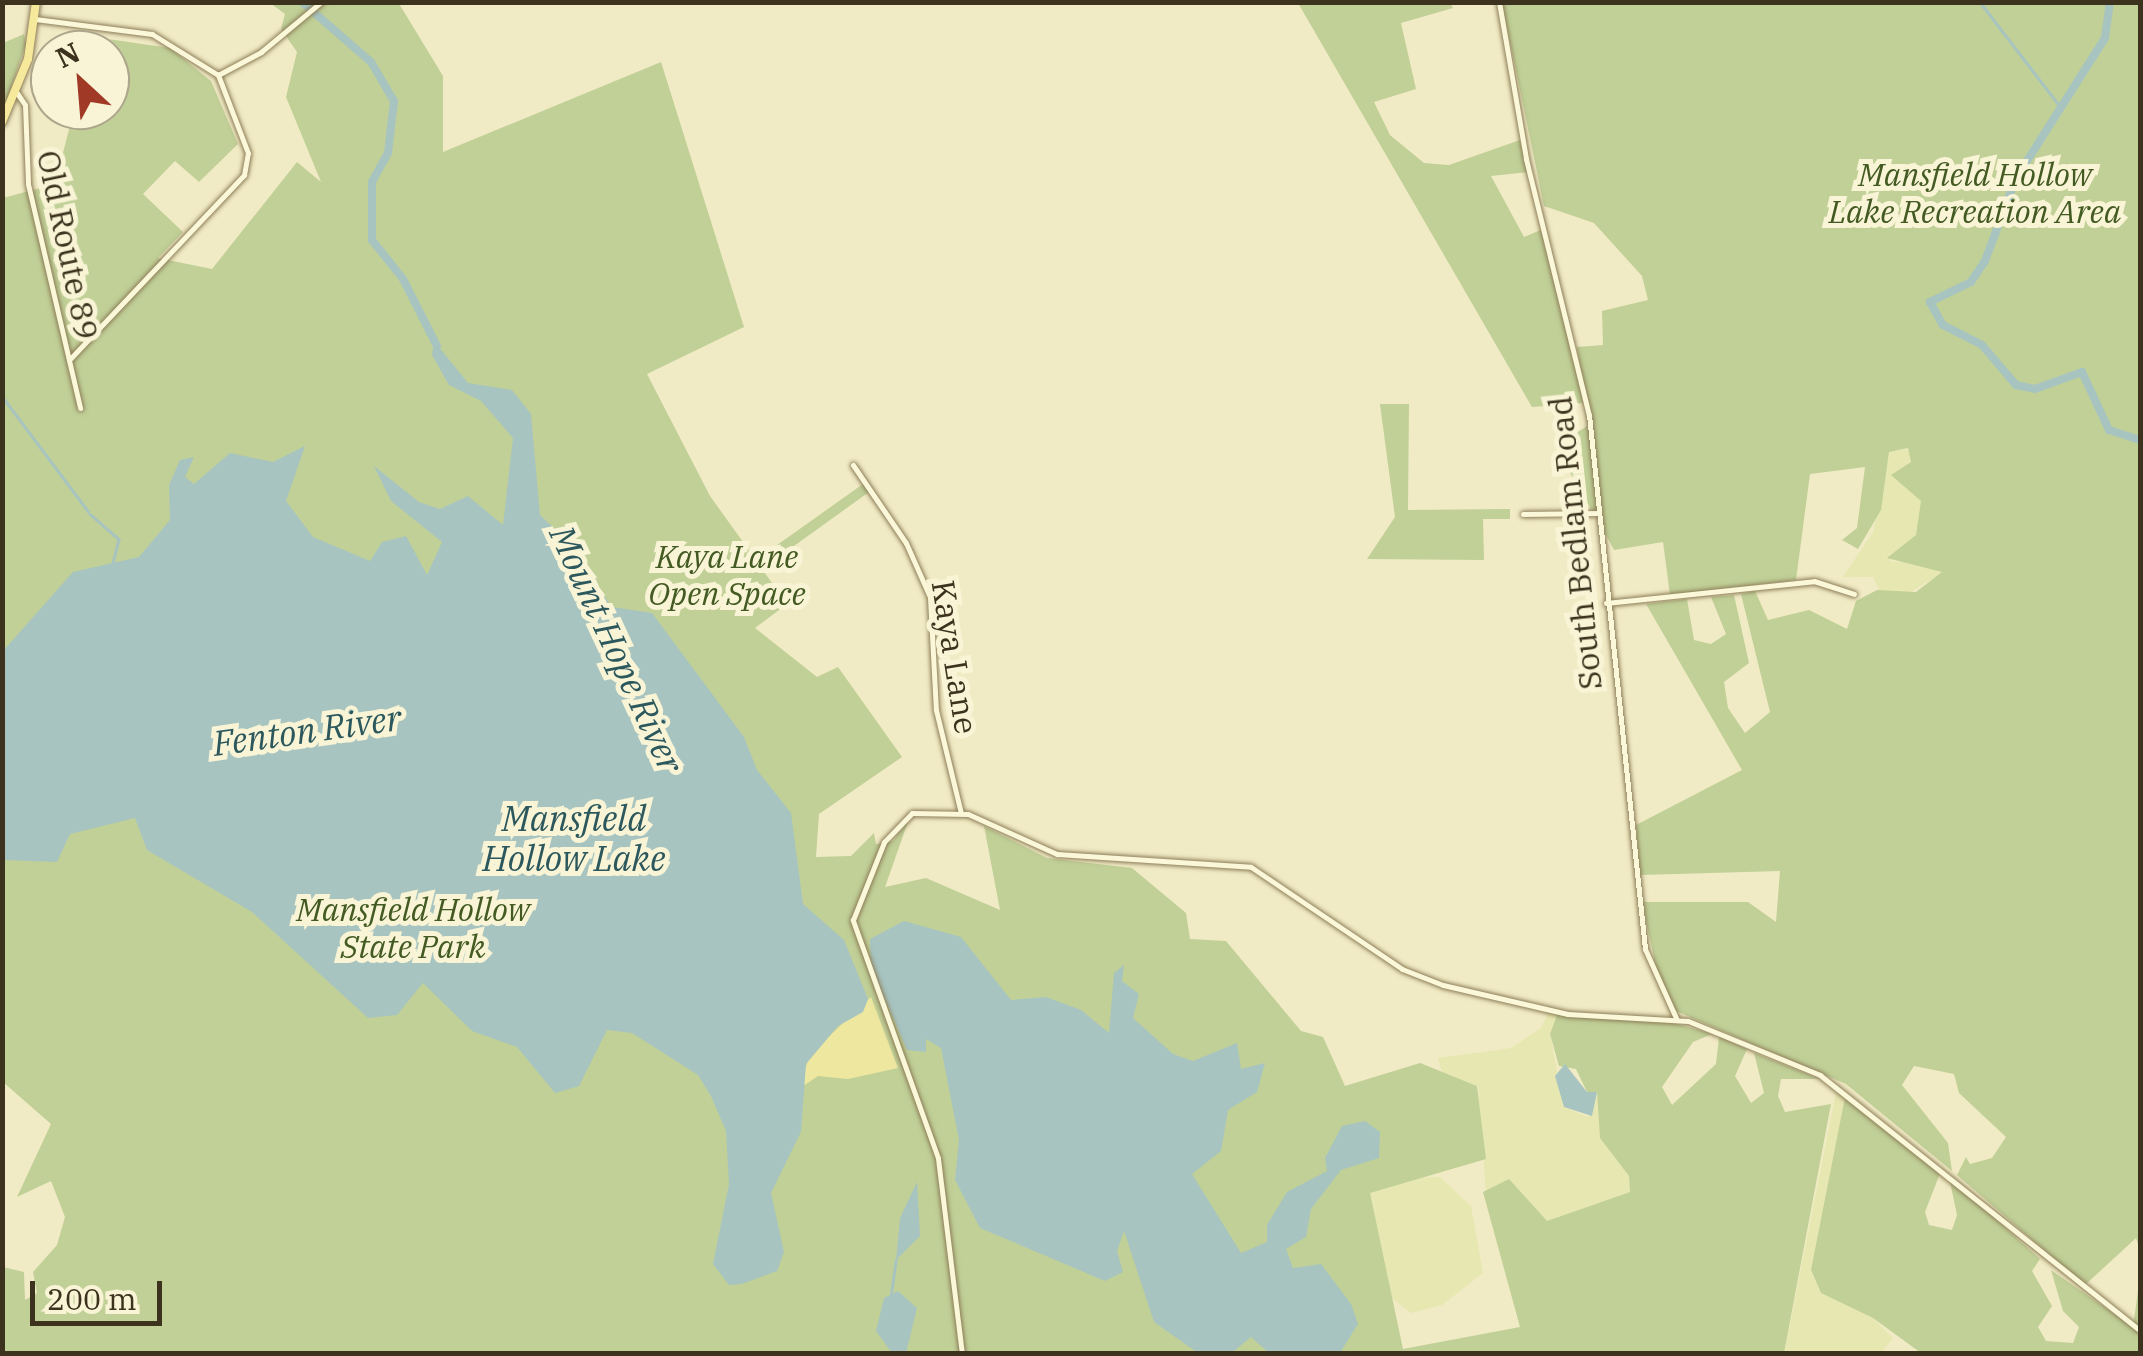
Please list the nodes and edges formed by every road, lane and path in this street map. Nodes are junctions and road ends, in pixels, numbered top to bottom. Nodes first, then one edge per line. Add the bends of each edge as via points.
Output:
1 (36, 2) edge
2 (1499, 2) edge
3 (320, 3) edge
4 (35, 18) junction
5 (218, 76) junction
6 (16, 93) junction
7 (2, 122) edge
8 (69, 360) junction
9 (80, 408) dead end
10 (854, 466) dead end
11 (1598, 513) junction
12 (1523, 514) dead end
13 (1854, 594) dead end
14 (1606, 603) junction
15 (961, 812) junction
16 (1676, 1018) junction
17 (2140, 1330) edge
18 (962, 1354) edge

1 - 4 main road
2 - 11 street, South Bedlam Road via 1526,158 1589,414
3 - 5 street
4 - 5 street via 95,32 152,34
4 - 6 main road
5 - 8 street via 248,154 244,175
6 - 7 main road
6 - 8 street, Old Route 89 via 24,105 28,184
8 - 9 street, Old Route 89
10 - 15 street, Kaya Lane via 906,543 930,597 936,710
11 - 12 street
11 - 14 street, South Bedlam Road
13 - 14 street via 1814,581
14 - 16 street, South Bedlam Road via 1645,949
15 - 16 street via 1056,854 1250,868 1402,969 1443,985 1568,1014
15 - 18 street via 912,813 892,826 857,901 855,936 938,1158
16 - 17 street via 1846,1089 2037,1255

